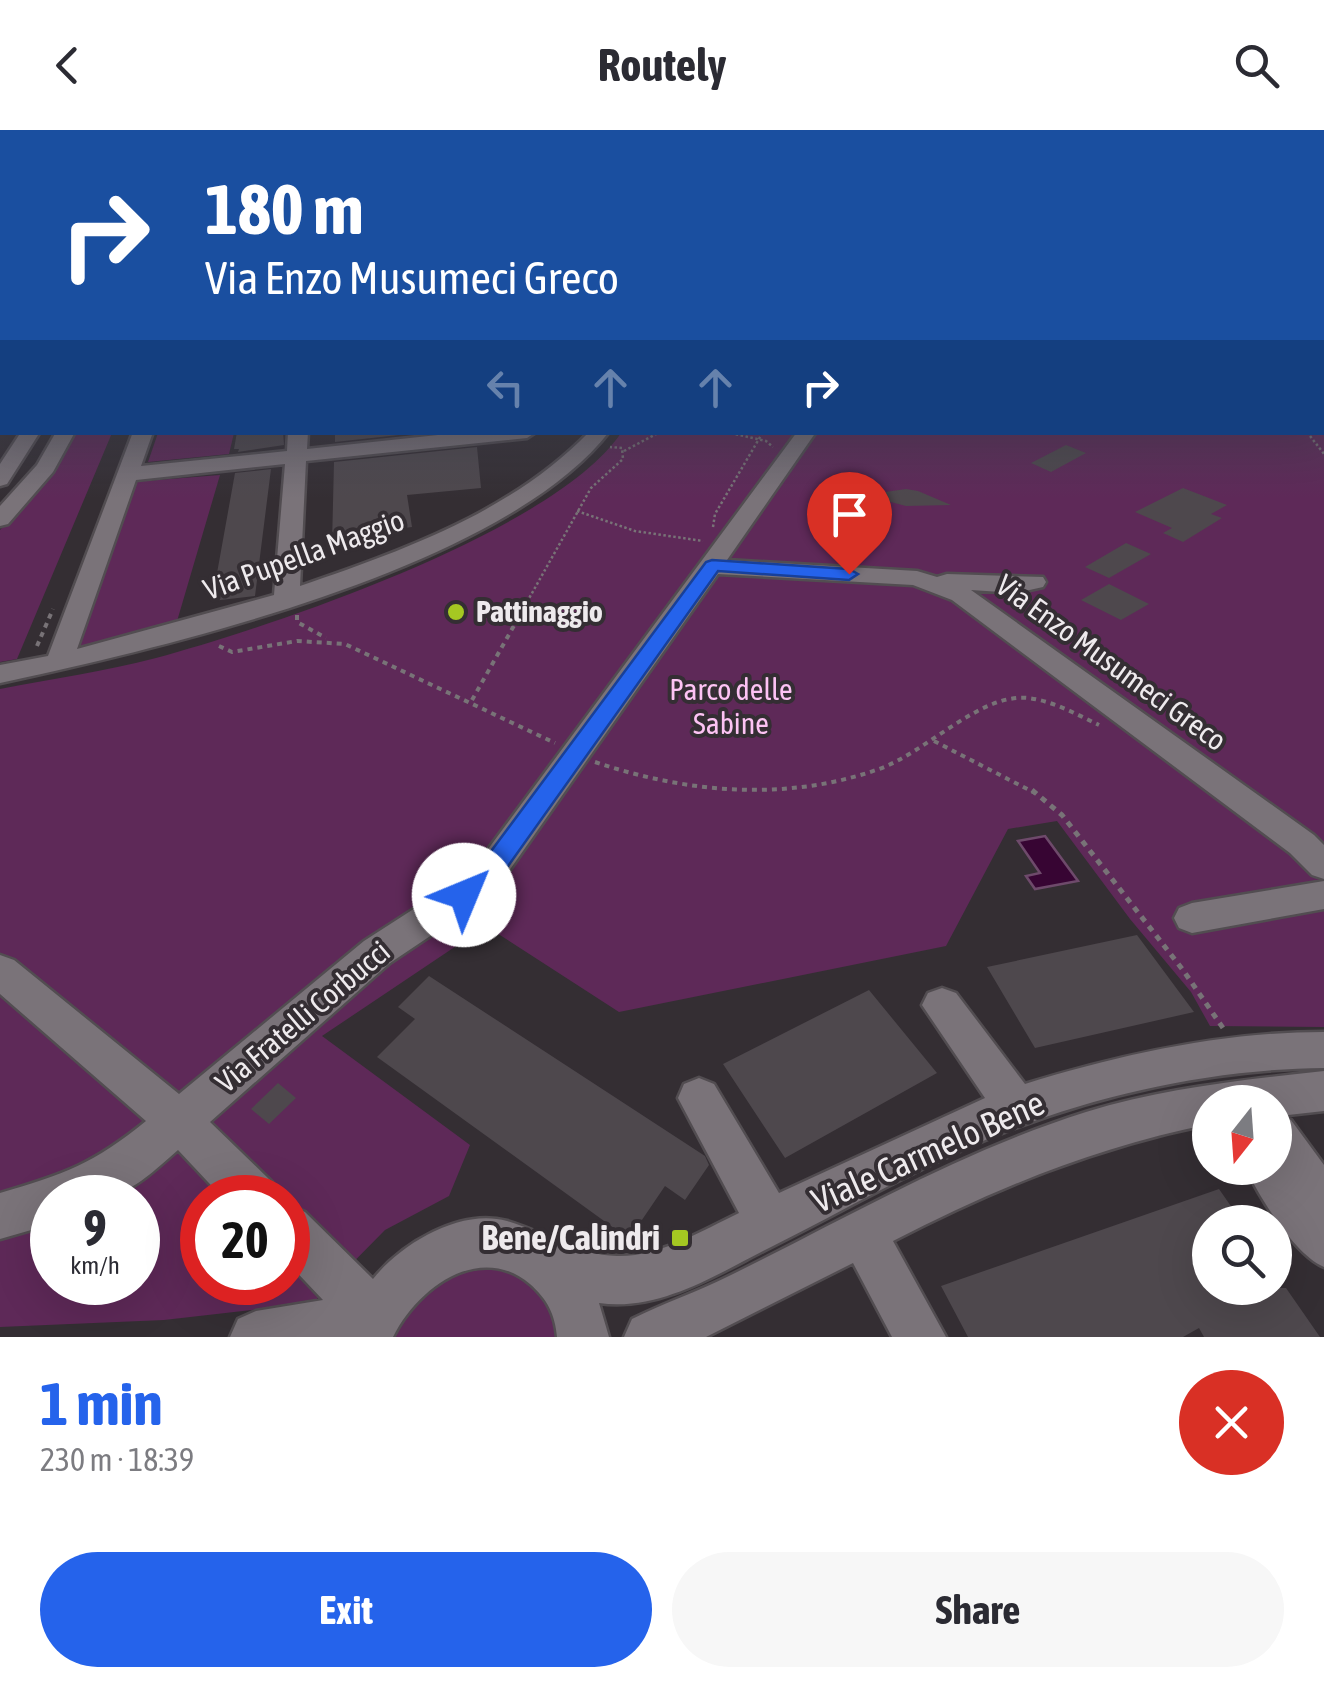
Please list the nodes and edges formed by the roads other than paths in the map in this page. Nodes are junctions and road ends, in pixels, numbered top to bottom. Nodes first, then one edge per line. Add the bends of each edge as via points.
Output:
1 (29, 435) edge
2 (47, 435) edge
3 (64, 435) edge
4 (142, 435) edge
5 (298, 435) edge
6 (454, 436) edge
7 (596, 438) edge
8 (798, 444) edge
9 (296, 457) junction
10 (129, 474) junction
11 (0, 480) edge
12 (0, 502) edge
13 (0, 519) edge
14 (719, 552) junction
15 (917, 578) junction
16 (291, 605) junction
17 (998, 618) junction
18 (59, 662) junction
19 (2, 674) edge
20 (1324, 866) edge
21 (1324, 895) edge
22 (1192, 918) dead end
23 (0, 971) edge
24 (942, 1005) dead end
25 (1324, 1050) edge
26 (1252, 1085) edge
27 (1192, 1090) edge
28 (1324, 1090) edge
29 (1292, 1092) edge
30 (698, 1098) dead end
31 (1192, 1104) edge
32 (1017, 1108) junction
33 (180, 1122) junction
34 (1292, 1159) edge
35 (109, 1175) edge
36 (233, 1175) edge
37 (1281, 1185) edge
38 (1324, 1203) edge
39 (30, 1208) edge
40 (0, 1216) edge
41 (770, 1222) junction
42 (862, 1231) junction
43 (1324, 1244) edge
44 (310, 1257) edge
45 (545, 1262) junction
46 (366, 1330) edge
47 (256, 1337) edge
48 (583, 1337) edge
49 (650, 1337) edge
50 (920, 1337) edge

1 - 11 street
2 - 12 street
3 - 13 street via 46,468
4 - 10 street
5 - 9 street
6 - 9 street
7 - 16 street, Via Pupella Maggio via 541,485 477,522
8 - 14 street, Via Fratelli Corbucci
9 - 10 street
9 - 16 street
10 - 18 street
14 - 15 street, Via Enzo Musumeci Greco
14 - 33 street, Via Fratelli Corbucci via 484,877 376,952
15 - 17 street, Via Enzo Musumeci Greco
15 - 17 street via 1025,584 1000,606
16 - 18 street, Via Pupella Maggio
17 - 20 street, Via Enzo Musumeci Greco
18 - 19 street, Via Pupella Maggio
21 - 22 street
23 - 33 street
24 - 32 street
25 - 26 street, Viale Carmelo Bene
27 - 32 street, Viale Carmelo Bene via 1116,1080
28 - 29 street, Viale Carmelo Bene
30 - 41 street
31 - 42 street, Viale Carmelo Bene via 1052,1142
32 - 41 street, Viale Carmelo Bene
33 - 35 street, Via Fratelli Corbucci
33 - 36 street
34 - 38 street
37 - 43 street
39 - 40 street
41 - 45 street, Viale Carmelo Bene via 640,1278 598,1279
42 - 49 street, Viale Carmelo Bene
42 - 50 street
44 - 46 street
45 - 46 street, Viale Carmelo Bene via 487,1242 456,1247 396,1284
45 - 48 street via 568,1287
46 - 47 street

